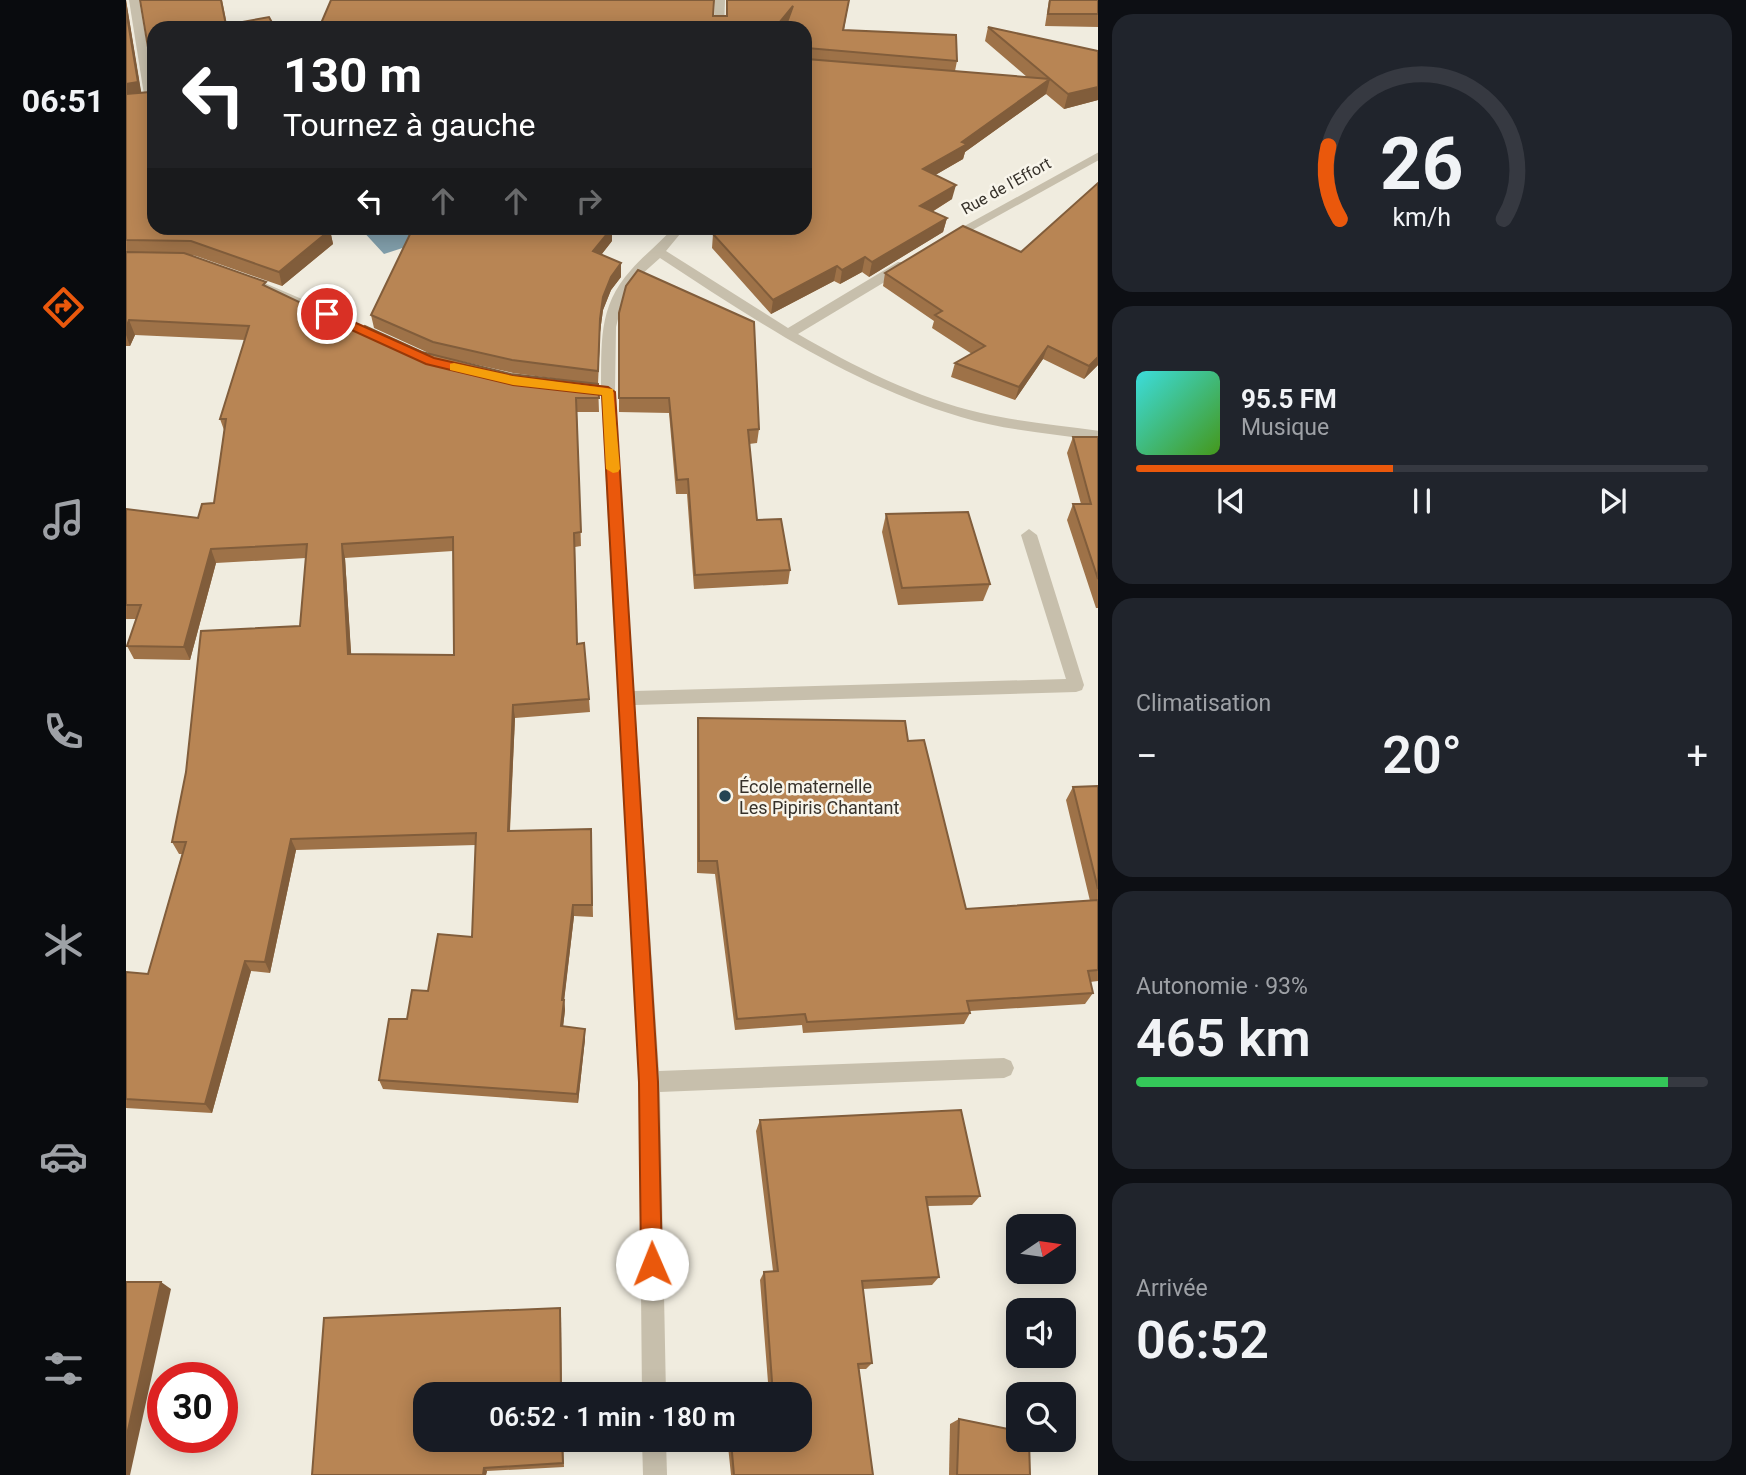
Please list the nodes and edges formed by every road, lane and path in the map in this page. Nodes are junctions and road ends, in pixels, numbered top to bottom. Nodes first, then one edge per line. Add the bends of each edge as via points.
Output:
1 (134, 0) edge
2 (720, 0) edge
3 (719, 21) edge
4 (147, 95) edge
5 (1098, 155) edge
6 (673, 235) edge
7 (659, 252) junction
8 (242, 279) edge
9 (787, 335) junction
10 (395, 345) edge
11 (1098, 435) edge
12 (1029, 535) dead end
13 (627, 698) junction
14 (1004, 1068) dead end
15 (649, 1082) junction
16 (654, 1382) edge
17 (654, 1452) edge
18 (655, 1475) edge

1 - 4 street
2 - 3 street
5 - 9 street, Rue de l'Effort
6 - 7 street
7 - 9 street
7 - 13 street via 616,299 601,391
8 - 10 street
9 - 11 street via 894,388 967,414
12 - 13 street via 1076,685
13 - 15 street
14 - 15 street
15 - 16 street
17 - 18 street

